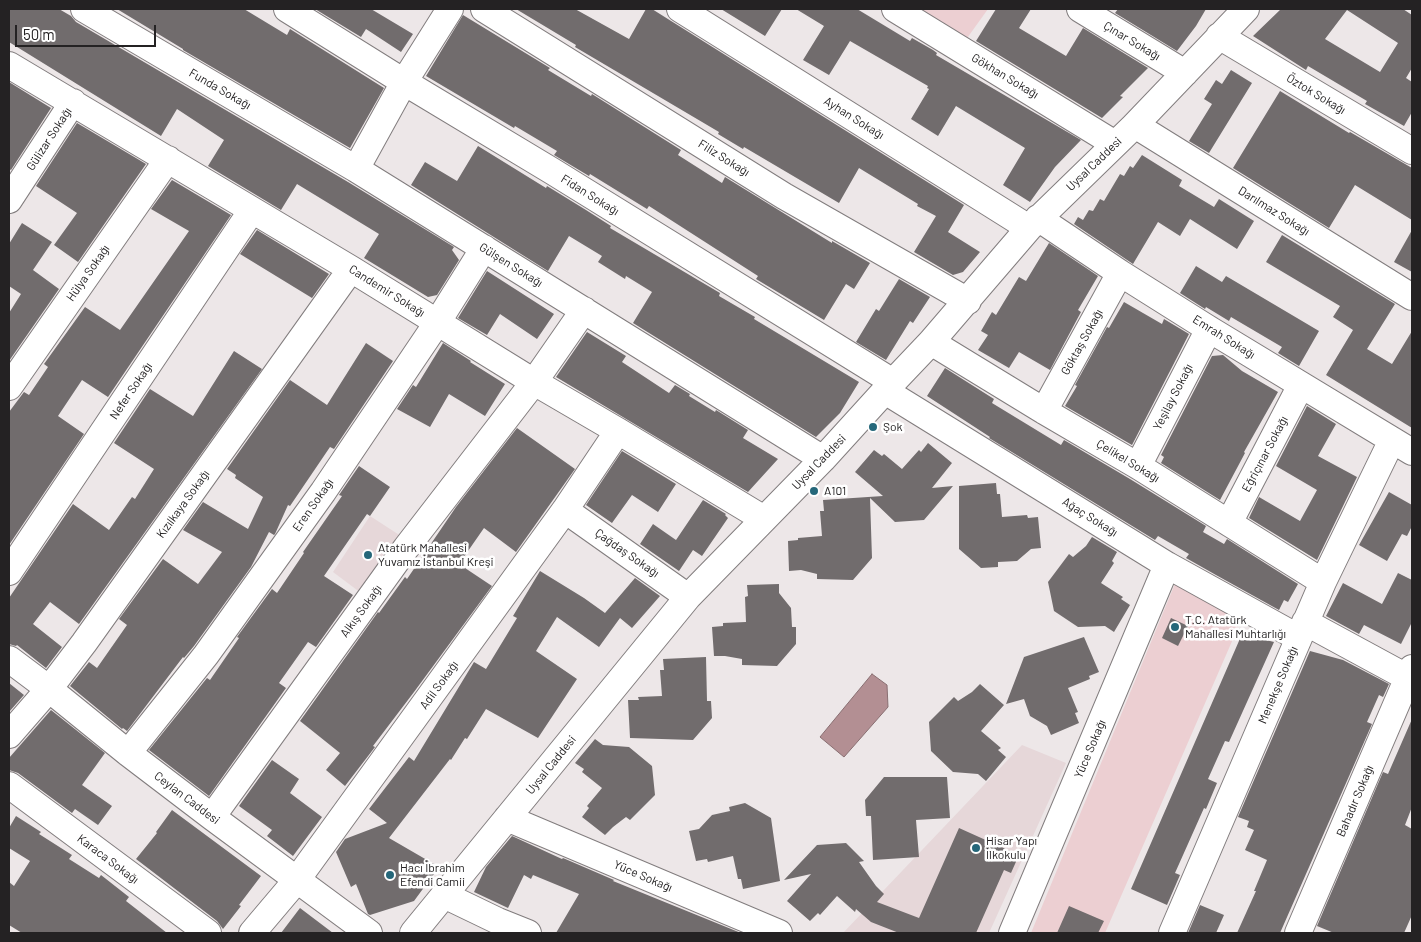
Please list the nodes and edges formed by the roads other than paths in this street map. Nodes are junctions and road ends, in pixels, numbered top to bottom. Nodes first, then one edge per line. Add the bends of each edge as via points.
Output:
1 (84, 9) edge
2 (287, 9) edge
3 (450, 9) edge
4 (484, 9) edge
5 (680, 9) edge
6 (895, 9) edge
7 (1080, 9) edge
8 (1246, 9) edge
9 (1219, 36) junction
10 (9, 65) edge
11 (1185, 73) junction
12 (404, 82) junction
13 (73, 102) junction
14 (1135, 125) junction
15 (1115, 144) junction
16 (1412, 151) edge
17 (168, 159) junction
18 (356, 169) junction
19 (9, 200) edge
20 (252, 210) junction
21 (1033, 223) junction
22 (484, 248) junction
23 (351, 269) junction
24 (1120, 273) junction
25 (1412, 297) edge
26 (968, 301) junction
27 (584, 310) junction
28 (437, 323) junction
29 (1209, 328) junction
30 (931, 342) junction
31 (534, 382) junction
32 (1301, 385) junction
33 (9, 386) edge
34 (889, 386) junction
35 (1044, 411) junction
36 (618, 431) junction
37 (1402, 446) edge
38 (823, 459) junction
39 (1138, 466) junction
40 (565, 510) junction
41 (764, 519) junction
42 (1229, 523) junction
43 (1167, 565) junction
44 (9, 572) edge
45 (1323, 582) junction
46 (688, 596) junction
47 (1302, 630) junction
48 (9, 659) edge
49 (1411, 675) edge
50 (50, 689) junction
51 (9, 735) edge
52 (128, 753) junction
53 (9, 785) edge
54 (212, 817) junction
55 (507, 818) junction
56 (296, 880) junction
57 (444, 895) junction
58 (208, 933) edge
59 (252, 933) edge
60 (368, 933) edge
61 (413, 933) edge
62 (528, 933) edge
63 (779, 933) edge
64 (1012, 933) edge
65 (1172, 933) edge
66 (1298, 933) edge

1 - 18 street, Funda Sokağı
2 - 12 street, Fidan Sokağı
3 - 12 street
4 - 26 street, Filiz Sokağı via 784,196
5 - 21 street, Ayhan Sokağı
6 - 15 street, Gökhan Sokağı
7 - 11 street, Çınar Sokağı
8 - 9 street, Uysal Caddesi
9 - 11 street, Uysal Caddesi
9 - 16 street, Öztok Sokağı
10 - 13 street, Candemir Sokağı
11 - 14 street, Uysal Caddesi
12 - 18 street
12 - 34 street, Fidan Sokağı via 552,171
13 - 17 street, Candemir Sokağı
13 - 19 street, Gülizar Sokağı
14 - 15 street, Uysal Caddesi
14 - 25 street, Darılmaz Sokağı
15 - 21 street, Uysal Caddesi
17 - 20 street, Candemir Sokağı
17 - 33 street, Hülya Sokağı
18 - 22 street, Gülşen Sokağı
20 - 23 street, Candemir Sokağı
20 - 44 street, Nefer Sokağı
21 - 24 street, Emrah Sokağı
21 - 26 street, Uysal Caddesi
22 - 27 street, Gülşen Sokağı
22 - 28 street, Eren Sokağı
23 - 28 street, Candemir Sokağı
23 - 50 street, Kızılkaya Sokağı
24 - 29 street, Emrah Sokağı
24 - 35 street, Göktaş Sokağı
26 - 30 street, Uysal Caddesi
27 - 31 street, Alkış Sokağı
27 - 38 street, Gülşen Sokağı
28 - 31 street, Candemir Sokağı
28 - 52 street, Eren Sokağı via 312,508 206,655
29 - 32 street, Emrah Sokağı
29 - 39 street, Yeşilay Sokağı
30 - 34 street, Uysal Caddesi
30 - 35 street, Çelikel Sokağı
31 - 36 street, Candemir Sokağı
31 - 54 street, Alkış Sokağı via 406,548
32 - 37 street, Emrah Sokağı
32 - 42 street, Eğriçınar Sokağı
34 - 38 street, Uysal Caddesi
34 - 43 street, Ağaç Sokağı
35 - 39 street, Çelikel Sokağı
36 - 40 street, Adil Sokağı
36 - 41 street, Candemir Sokağı
37 - 45 street, Menekşe Sokağı
38 - 41 street, Uysal Caddesi
39 - 42 street, Çelikel Sokağı
40 - 46 street, Çağdaş Sokağı
40 - 56 street, Adil Sokağı
41 - 46 street, Uysal Caddesi
42 - 45 street, Çelikel Sokağı
43 - 47 street, Ağaç Sokağı
43 - 64 street, Yüce Sokağı
45 - 47 street, Menekşe Sokağı
46 - 55 street, Uysal Caddesi
47 - 49 street, Ağaç Sokağı
47 - 65 street, Menekşe Sokağı
48 - 50 street, Ceylan Caddesi
49 - 66 street, Bahadır Sokağı
50 - 51 street, Kızılkaya Sokağı
50 - 52 street, Ceylan Caddesi
52 - 54 street, Ceylan Caddesi
53 - 58 street, Karaca Sokağı
54 - 56 street, Ceylan Caddesi
55 - 57 street, Uysal Caddesi
55 - 63 street, Yüce Sokağı
56 - 59 street, Adil Sokağı
56 - 60 street, Ceylan Caddesi
57 - 61 street, Uysal Caddesi
57 - 62 street

